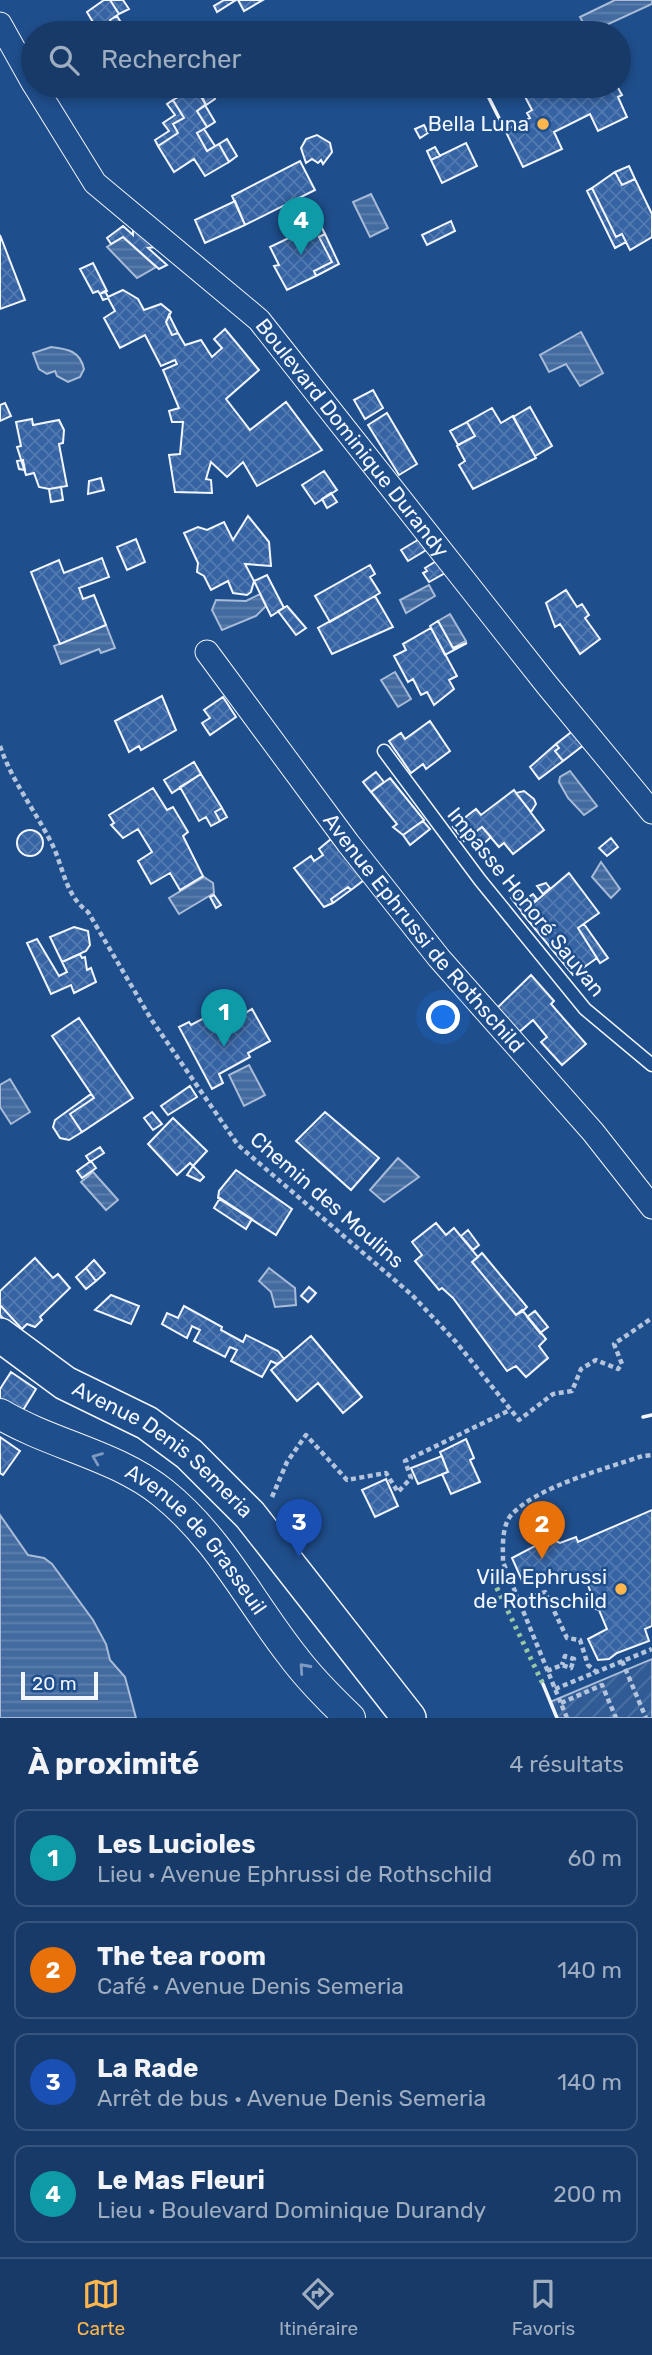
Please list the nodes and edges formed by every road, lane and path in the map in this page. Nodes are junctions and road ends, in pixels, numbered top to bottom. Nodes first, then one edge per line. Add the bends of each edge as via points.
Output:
1 (0, 24) edge
2 (21, 61) edge
3 (43, 98) edge
4 (207, 652) dead end
5 (0, 746) edge
6 (384, 751) dead end
7 (652, 811) edge
8 (652, 1065) edge
9 (652, 1207) edge
10 (652, 1318) edge
11 (0, 1335) edge
12 (510, 1409) junction
13 (0, 1414) edge
14 (652, 1455) edge
15 (278, 1507) dead end
16 (517, 1602) junction
17 (652, 1649) edge
18 (584, 1656) junction
19 (574, 1659) junction
20 (622, 1661) junction
21 (562, 1665) junction
22 (547, 1671) junction
23 (595, 1671) junction
24 (555, 1689) junction
25 (561, 1703) junction
26 (350, 1718) edge
27 (409, 1718) edge
28 (567, 1718) edge
29 (616, 1718) edge
30 (646, 1718) edge

1 - 2 street, Boulevard Dominique Durandy
3 - 7 street, Boulevard Dominique Durandy via 96,183 258,320
4 - 9 street, Avenue Ephrussi de Rothschild via 430,948 593,1132
5 - 12 path, Chemin des Moulins via 50,841 75,902 99,928 151,1019 238,1145 412,1296
6 - 8 lane, Impasse Honoré Sauvan via 480,880 585,1009
10 - 12 path via 614,1344 622,1364 618,1369 596,1360 581,1369 572,1391 553,1394 519,1420
11 - 27 main road, Avenue Denis Semeria via 65,1383 147,1423 189,1454 250,1516
12 - 15 path via 405,1461 411,1478 398,1492 386,1473 348,1480 306,1435 286,1462 272,1497
26 -> 13 street, Avenue de Grasseuil via 292,1656 198,1524 163,1493 136,1473 30,1433
14 - 16 path via 554,1487 510,1515 502,1562
16 - 18 path via 545,1592 567,1638 580,1640
16 - 22 path
17 - 20 path
18 - 19 path
18 - 23 path
19 - 21 path via 571,1668
19 - 21 path via 565,1656
20 - 23 path
20 - 30 path
21 - 22 path
22 - 24 path
23 - 24 path
24 - 25 path
25 - 28 path
25 - 29 path via 602,1685

